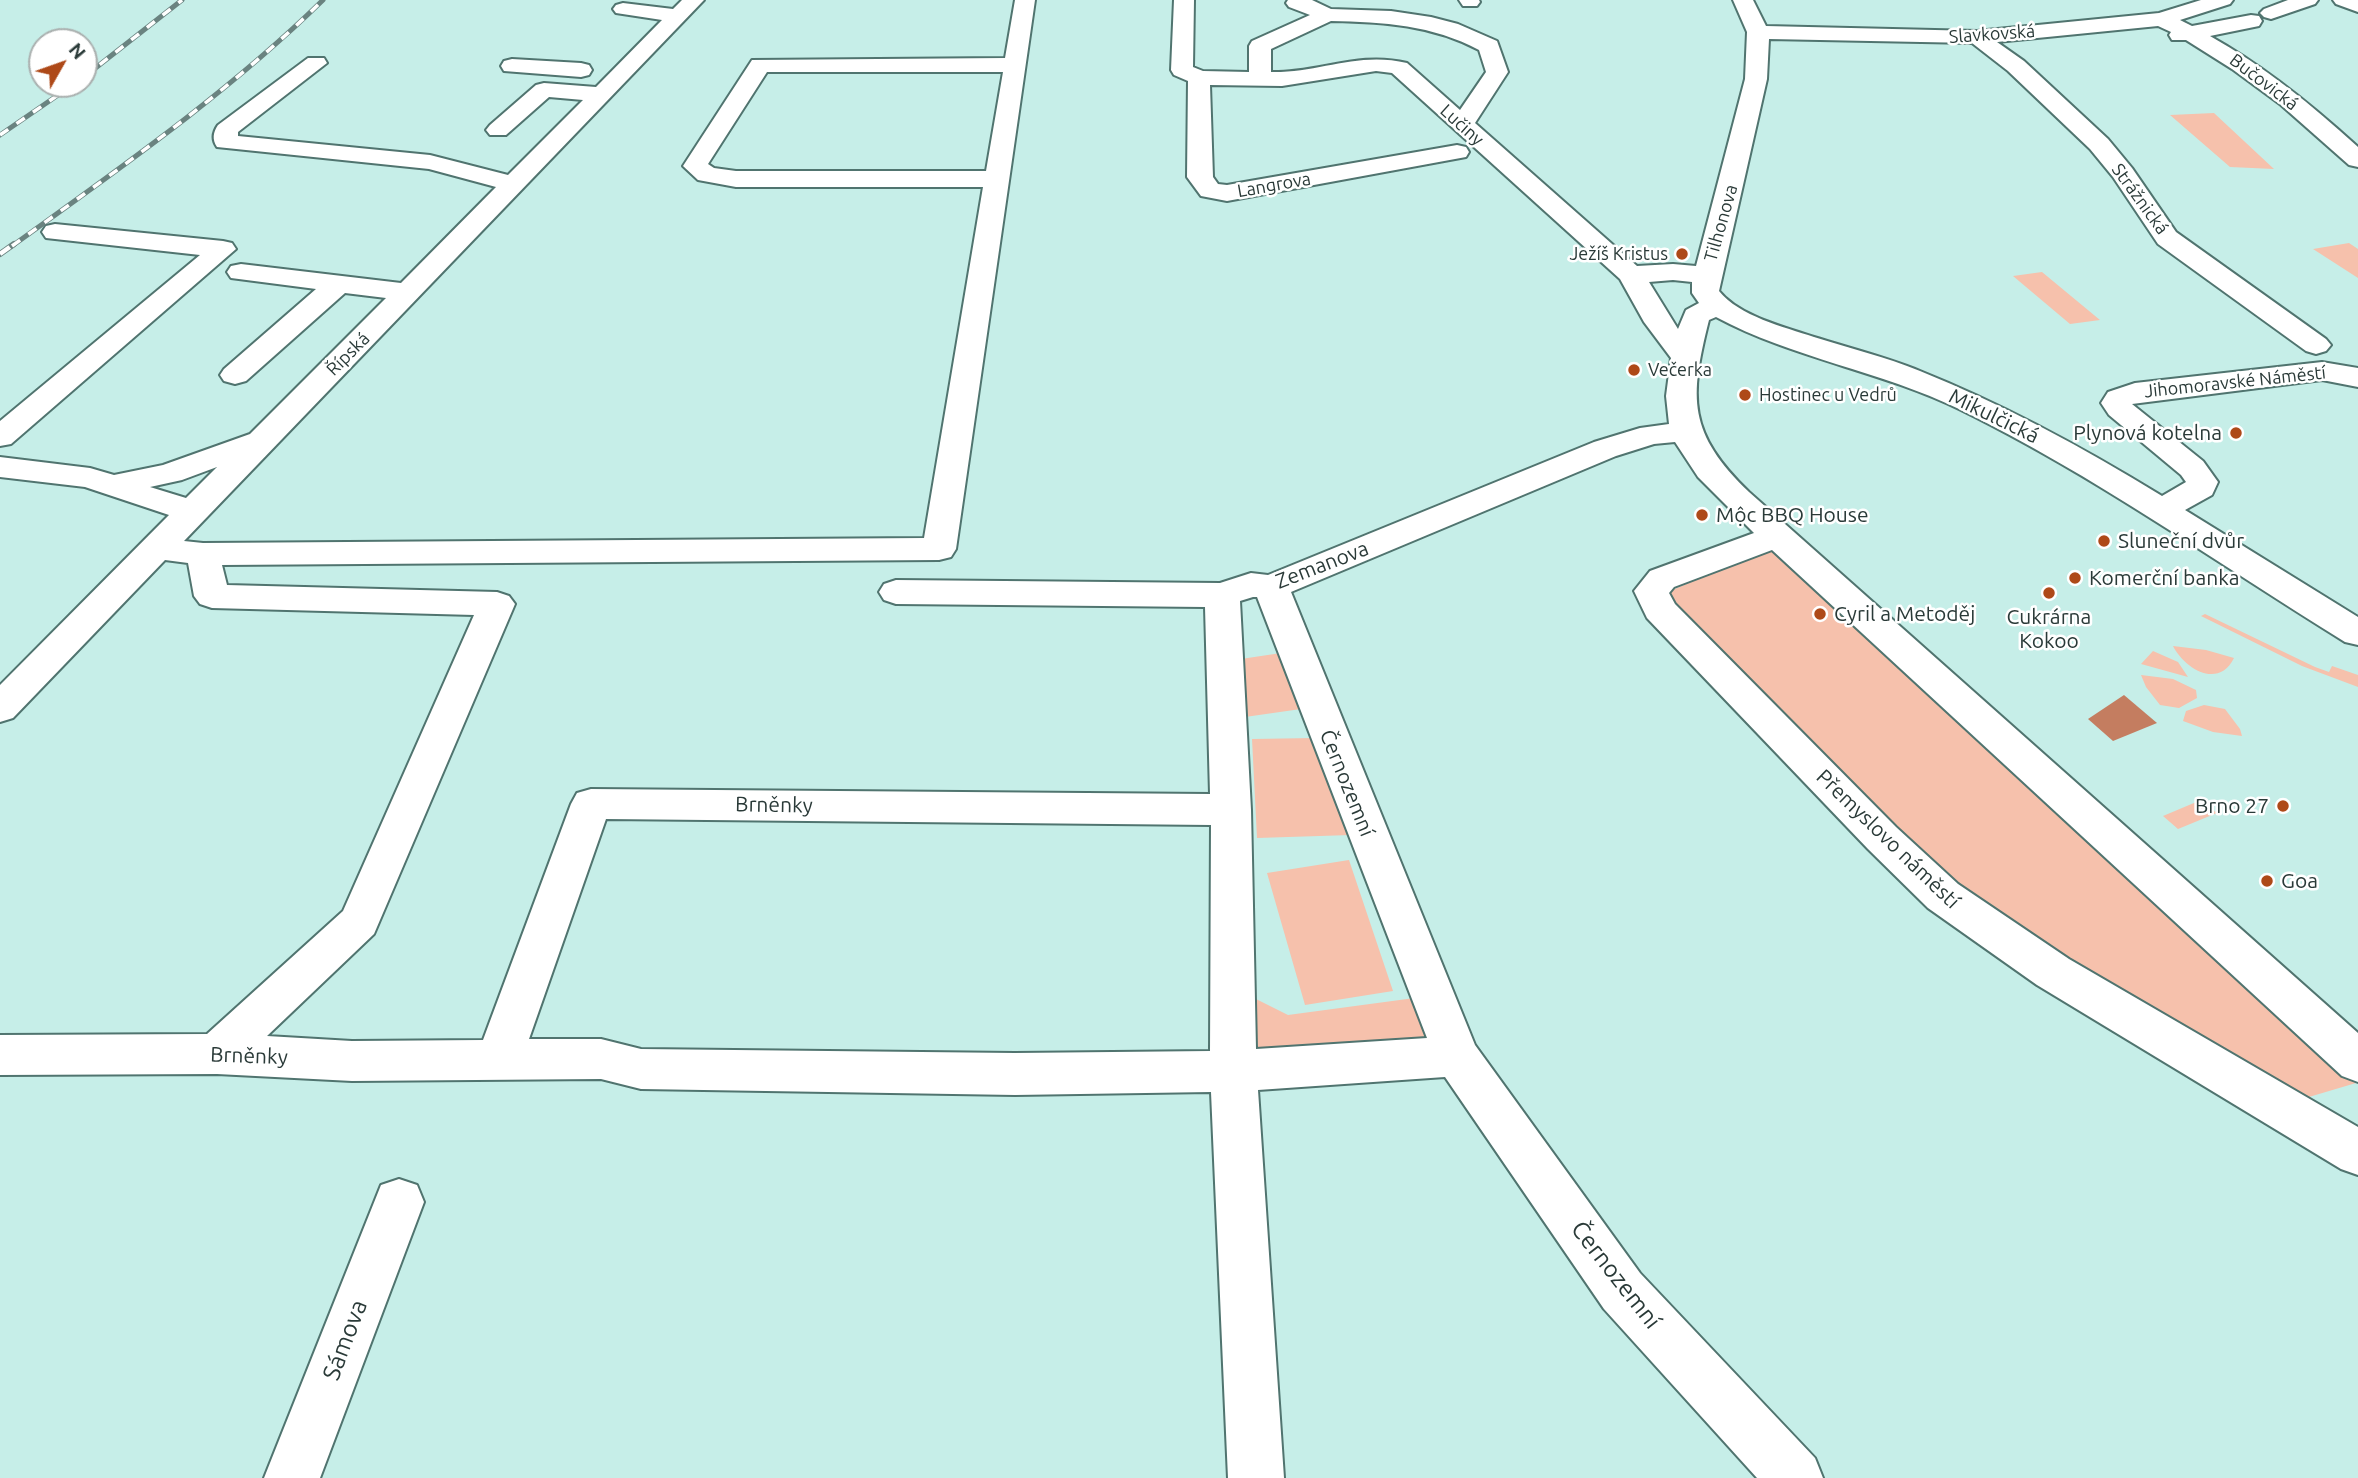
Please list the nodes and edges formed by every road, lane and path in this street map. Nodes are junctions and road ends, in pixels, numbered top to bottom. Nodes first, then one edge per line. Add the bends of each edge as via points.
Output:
1 (1025, 0) edge
2 (1184, 0) edge
3 (1302, 0) edge
4 (1743, 0) edge
5 (2222, 0) edge
6 (2308, 0) edge
7 (2343, 0) edge
8 (2358, 6) edge
9 (687, 8) edge
10 (621, 11) edge
11 (1328, 15) junction
12 (2161, 19) junction
13 (1758, 32) junction
14 (2192, 33) junction
15 (2119, 44) dead end
16 (1971, 45) junction
17 (582, 50) dead end
18 (2032, 50) dead end
19 (1998, 52) junction
20 (316, 63) dead end
21 (1013, 65) junction
22 (512, 66) dead end
23 (563, 69) junction
24 (625, 72) junction
25 (1199, 78) junction
26 (1260, 78) junction
27 (603, 94) junction
28 (1462, 125) junction
29 (498, 130) dead end
30 (1457, 152) dead end
31 (2358, 160) edge
32 (996, 179) junction
33 (514, 184) junction
34 (55, 232) dead end
35 (241, 272) dead end
36 (1631, 275) junction
37 (340, 283) junction
38 (1712, 290) junction
39 (408, 292) junction
40 (2316, 345) dead end
41 (1686, 358) junction
42 (235, 375) dead end
43 (2358, 378) edge
44 (1686, 431) junction
45 (268, 436) junction
46 (0, 437) edge
47 (0, 467) edge
48 (113, 485) junction
49 (2162, 509) junction
50 (195, 510) junction
51 (1778, 537) junction
52 (157, 548) junction
53 (203, 554) junction
54 (1270, 587) junction
55 (896, 592) dead end
56 (1222, 594) junction
57 (2358, 633) edge
58 (0, 708) edge
59 (1231, 810) junction
60 (217, 1054) junction
61 (0, 1055) edge
62 (1457, 1056) junction
63 (498, 1061) junction
64 (2358, 1062) edge
65 (1233, 1071) junction
66 (2358, 1153) edge
67 (399, 1202) dead end
68 (292, 1478) edge
69 (1256, 1478) edge
70 (1795, 1478) edge

1 - 21 street
2 - 25 street via 1182,70
3 - 11 street via 1296,3
4 - 13 street, Tilhonova
5 - 12 street, Slavkovská
6 - 14 street
7 - 8 street
9 - 10 street
9 - 24 street, Řípská
11 - 26 street via 1260,46
11 - 28 street via 1432,22 1489,46 1497,72
12 - 14 street, Bučovická
12 - 16 street, Slavkovská
13 - 16 street, Slavkovská
13 - 38 street, Tilhonova via 1756,79
14 - 15 street
14 - 31 street, Bučovická via 2241,63
16 - 19 street, Strážnická
17 - 23 street
18 - 19 street
19 - 40 street, Strážnická via 2099,144 2167,238
20 - 33 street via 226,131 226,142 430,162
21 - 32 street
21 - 32 street via 760,65 695,166 707,175 736,179
22 - 23 street
23 - 24 street
24 - 27 street, Řípská
25 - 26 street, Lučiny
25 - 30 street, Langrova via 1211,133 1200,177 1210,191 1227,194
26 - 28 street, Lučiny via 1389,65 1399,68
27 - 29 street via 544,90
27 - 33 street, Řípská
28 - 36 street, Lučiny
32 - 53 street via 939,549 374,540
33 - 39 street, Řípská
34 - 46 street via 223,249
35 - 37 street
36 - 38 street via 1673,272
36 - 41 street, Lučiny
37 - 39 street
37 - 42 street
38 - 41 street via 1696,316
38 - 49 street, Mikulčická via 1758,327 1953,395
39 - 45 street, Řípská
41 - 44 street via 1682,403
43 - 49 street, Jihomoravské Náměstí via 2322,371 2135,392 2119,398 2120,410 2192,468 2202,482 2198,491
44 - 51 street via 1715,475
44 - 54 street, Zemanova via 1651,435 1605,449
45 - 48 street via 171,473
45 - 50 street, Řípská
47 - 48 street
48 - 50 street
49 - 57 street, Mikulčická via 2269,581
50 - 52 street, Řípská
51 - 64 street
51 - 66 street, Přemyslovo náměstí via 1662,579 1651,591 1660,610 1943,896 2065,979
52 - 53 street
52 - 58 street, Řípská
53 - 60 street via 212,596 497,604 359,922
54 - 56 street, Zemanova via 1251,585
54 - 62 street, Černozemní
55 - 56 street, Zemanova
56 - 59 street
59 - 63 street, Brněnky via 591,804
59 - 65 street
60 - 61 street, Brněnky
60 - 63 street, Brněnky via 352,1061
62 - 65 street
62 - 70 street, Černozemní via 1622,1291
63 - 65 street, Brněnky via 601,1059 641,1069 814,1072
65 - 69 street
67 - 68 street, Sámova

